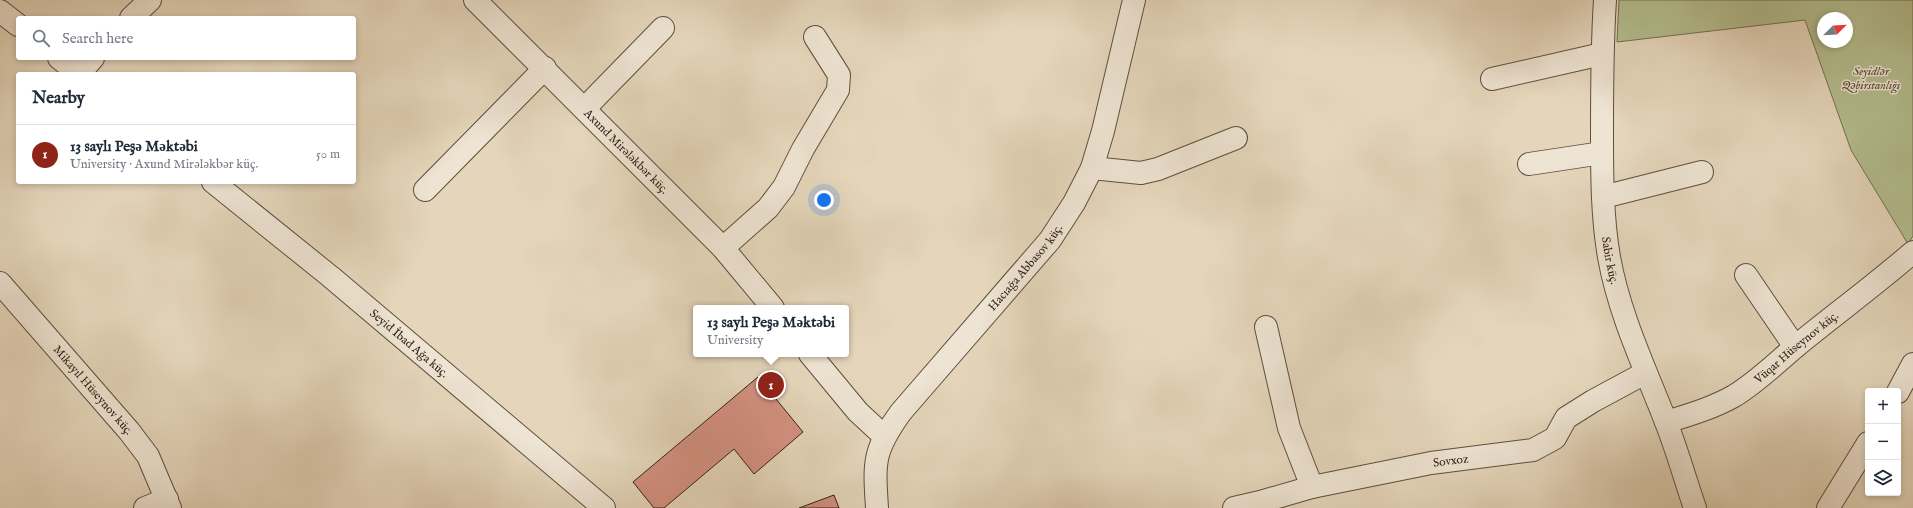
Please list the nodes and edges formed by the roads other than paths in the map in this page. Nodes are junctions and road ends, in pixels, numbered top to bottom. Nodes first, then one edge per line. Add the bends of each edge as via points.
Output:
1 (150, 0) edge
2 (475, 0) edge
3 (1134, 0) edge
4 (1605, 0) edge
5 (0, 11) edge
6 (133, 16) edge
7 (16, 23) edge
8 (664, 28) dead end
9 (815, 37) dead end
10 (1602, 54) junction
11 (62, 60) edge
12 (90, 60) edge
13 (545, 68) junction
14 (76, 72) edge
15 (81, 72) edge
16 (1492, 79) dead end
17 (585, 108) junction
18 (1236, 138) dead end
19 (1602, 153) junction
20 (1529, 164) dead end
21 (1092, 168) junction
22 (1702, 172) dead end
23 (215, 184) edge
24 (425, 190) dead end
25 (1603, 197) junction
26 (723, 248) junction
27 (1913, 252) edge
28 (1746, 275) dead end
29 (0, 283) edge
30 (770, 305) edge
31 (1266, 327) dead end
32 (1795, 347) junction
33 (812, 357) edge
34 (1913, 364) edge
35 (1645, 373) junction
36 (1900, 388) edge
37 (1666, 422) junction
38 (884, 436) junction
39 (1865, 448) edge
40 (1312, 487) junction
41 (169, 504) edge
42 (1261, 505) edge
43 (145, 508) edge
44 (604, 508) edge
45 (877, 508) edge
46 (1234, 508) edge
47 (1695, 508) edge
48 (1828, 508) edge

1 - 6 street
2 - 13 street, Axund Mirələkbər küç.
3 - 21 street, Hacıağa Abbasov küç.
4 - 10 street, Sabir küç.
5 - 7 street
8 - 17 street
9 - 26 street via 839,75 838,90 784,187 768,208
10 - 16 street
10 - 19 street, Sabir küç.
11 - 14 street
12 - 15 street
13 - 17 street, Axund Mirələkbər küç.
13 - 24 street
17 - 26 street, Axund Mirələkbər küç.
18 - 21 street via 1142,173
19 - 20 street
19 - 25 street, Sabir küç.
21 - 38 street, Hacıağa Abbasov küç. via 1074,203 1050,240 901,412
22 - 25 street
23 - 44 street, Seyid İbad Ağa küç.
25 - 35 street, Sabir küç. via 1609,256
26 - 30 street, Axund Mirələkbər küç.
27 - 32 street, Vüqar Hüseynov küç.
28 - 32 street
29 - 41 street, Mikayıl Hüseynov küç. via 148,456
31 - 40 street via 1289,428
32 - 37 street, Vüqar Hüseynov küç. via 1760,379 1733,396 1707,409
33 - 38 street via 858,412
34 - 36 street
35 - 37 street, Sabir küç.
35 - 40 street, Sovxoz via 1566,418 1555,438 1534,450 1431,463
37 - 47 street, Sabir küç.
38 - 45 street, Hacıağa Abbasov küç. via 878,451 874,475
39 - 48 street
40 - 42 street, Sovxoz
41 - 43 street
42 - 46 street, Sovxoz

